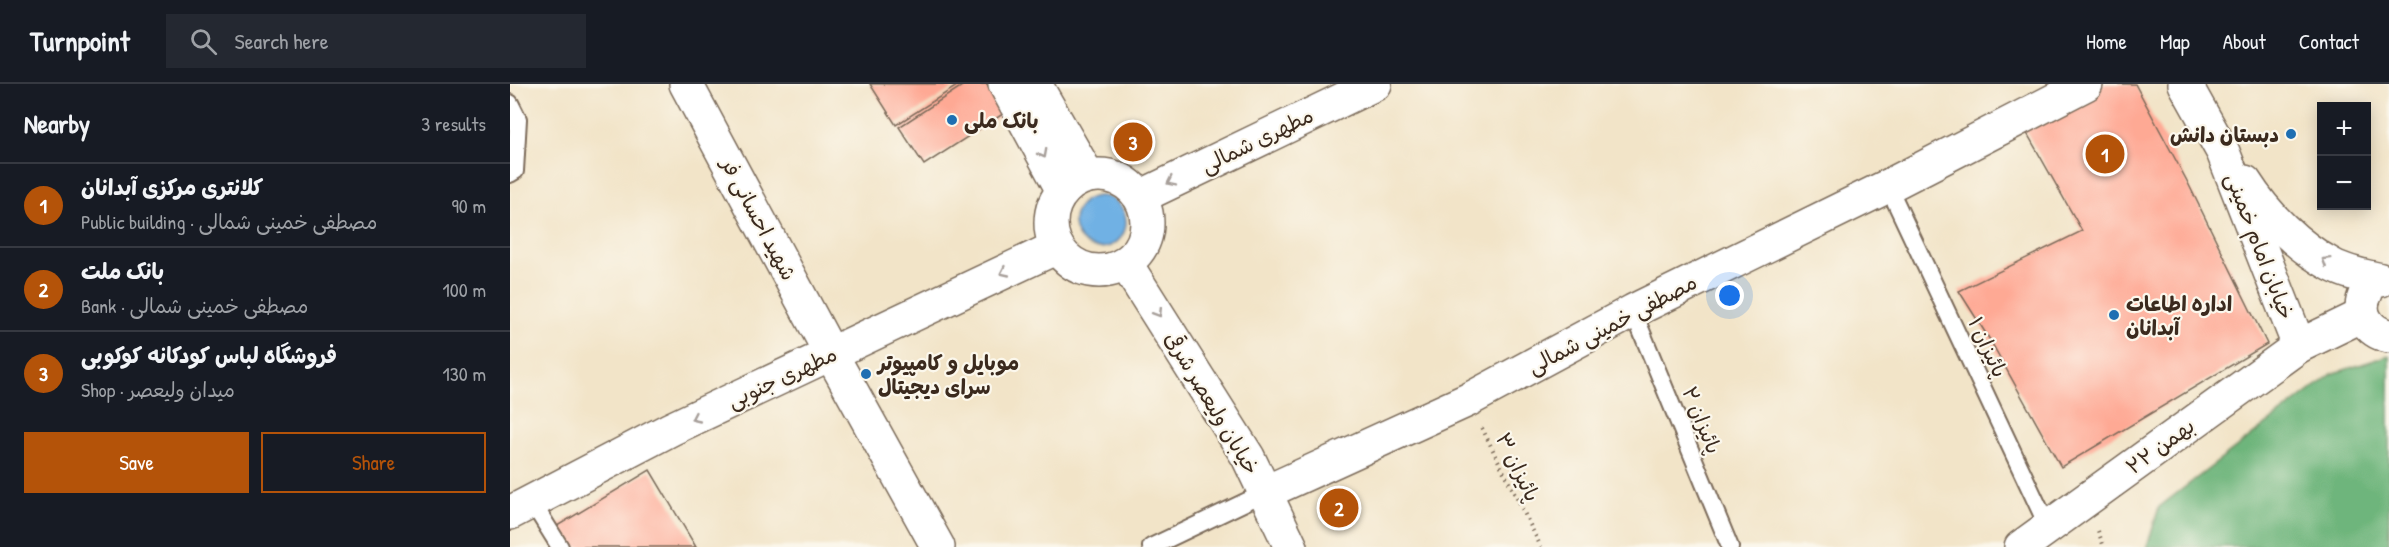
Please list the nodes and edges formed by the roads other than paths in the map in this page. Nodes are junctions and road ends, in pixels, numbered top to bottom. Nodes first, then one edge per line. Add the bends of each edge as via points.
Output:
1 (686, 84) edge
2 (1005, 84) edge
3 (1035, 84) edge
4 (1375, 84) edge
5 (2086, 84) edge
6 (2185, 84) edge
7 (510, 103) edge
8 (2223, 152) junction
9 (510, 174) edge
10 (1076, 184) junction
11 (1888, 186) junction
12 (1140, 197) junction
13 (1057, 247) junction
14 (1126, 264) junction
15 (2385, 279) edge
16 (1633, 311) junction
17 (2363, 315) junction
18 (2389, 336) edge
19 (2299, 346) junction
20 (831, 354) junction
21 (1264, 493) junction
22 (521, 507) edge
23 (2048, 527) junction
24 (560, 547) edge
25 (938, 547) edge
26 (1151, 547) edge
27 (1291, 547) edge
28 (1730, 547) edge
29 (2021, 547) edge

1 - 20 main road, شهید احسانی فر
2 -> 10 main road
3 - 10 main road
4 -> 12 main road, مطهری شمالی
5 - 11 main road, مصطفی خمینی شمالی
6 - 8 main road, خیابان امام خمینی
7 - 9 lane via 518,119 515,171
15 -> 8 main road via 2333,265 2305,248 2254,197
8 - 19 main road, خیابان امام خمینی
10 - 12 main road via 1103,175 1130,186
10 - 13 main road via 1054,203 1052,233
11 - 16 main road, مصطفی خمینی شمالی
11 - 23 lane, پائیزان ۱
12 - 14 main road via 1148,226 1137,254
13 - 14 main road via 1067,260 1096,272
13 -> 20 main road, مطهری جنوبی
14 -> 21 main road, خیابان ولیعصر شرقی via 1248,457
15 - 17 main road via 2367,290
16 - 21 main road, مصطفی خمینی شمالی via 1468,400
16 - 28 lane, پائیزان ۲
17 - 18 main road via 2373,330
17 - 19 main road, ۲۲ بهمن
19 - 23 main road, ۲۲ بهمن
20 -> 22 main road, مطهری جنوبی via 671,429
20 - 25 main road, شهید احسانی فر
21 - 26 lane
21 - 27 main road, خیابان ولیعصر شرقی
22 - 24 lane
23 - 29 main road, ۲۲ بهمن

